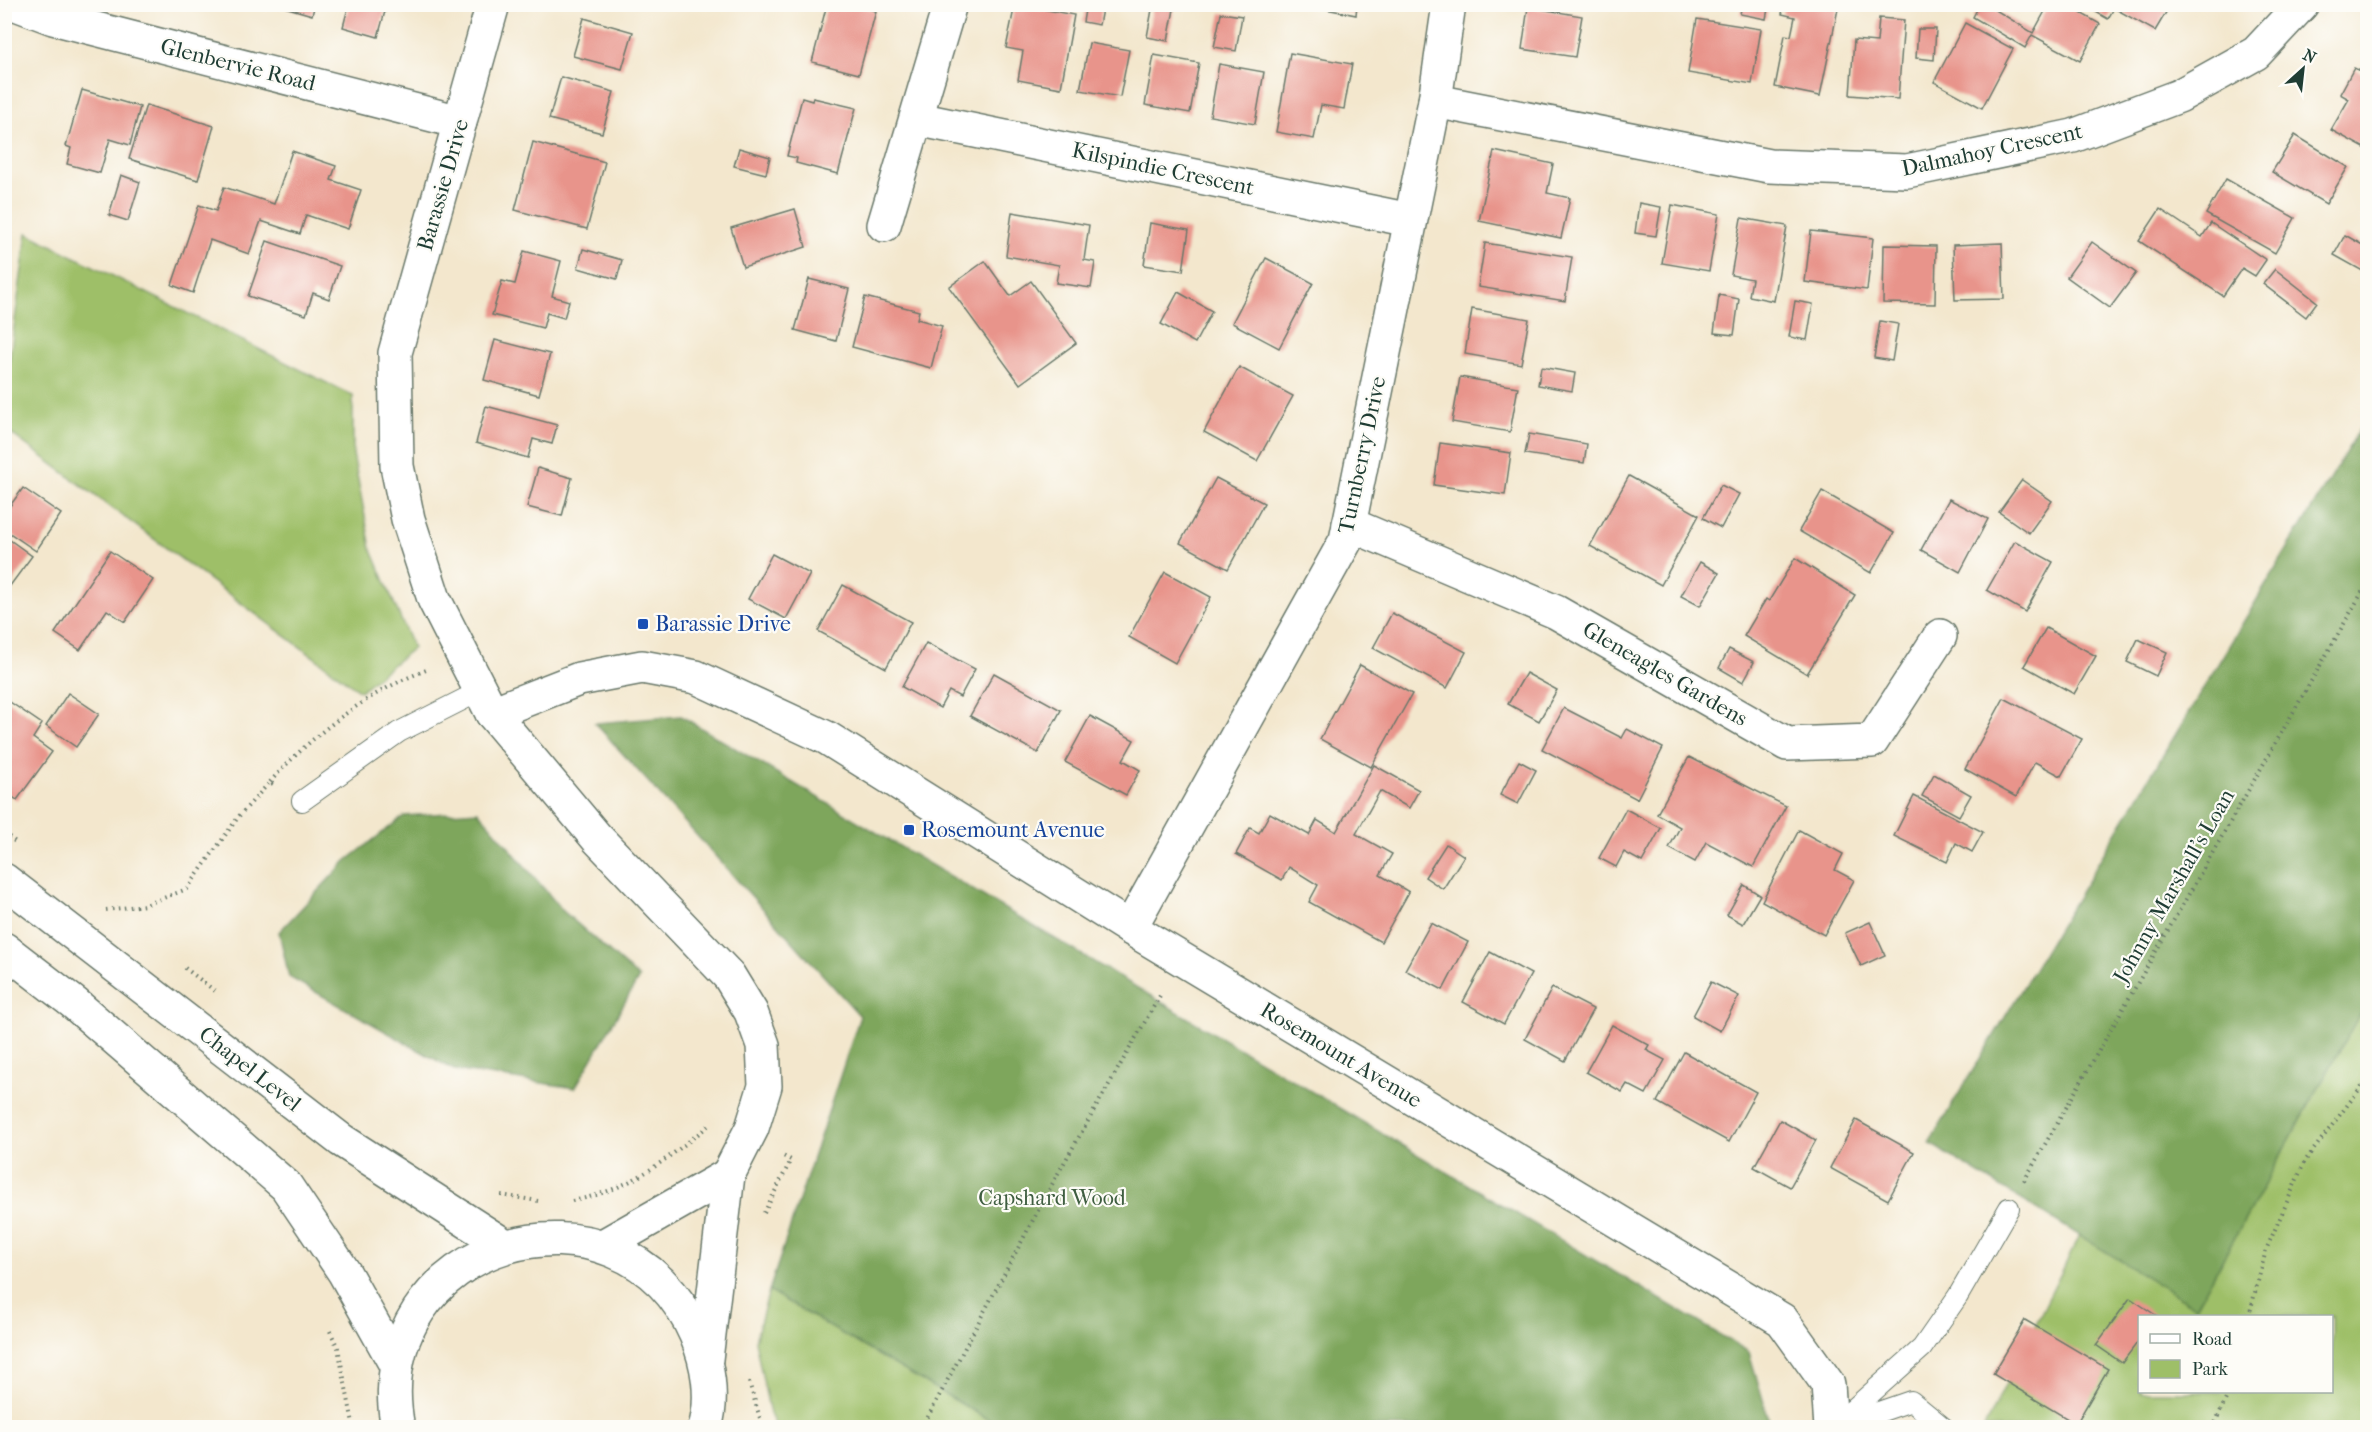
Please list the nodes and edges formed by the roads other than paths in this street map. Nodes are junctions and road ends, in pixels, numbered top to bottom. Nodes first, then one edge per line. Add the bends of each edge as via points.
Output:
1 (16, 4) edge
2 (493, 4) edge
3 (950, 4) edge
4 (1449, 4) edge
5 (2302, 4) edge
6 (1435, 101) junction
7 (917, 119) junction
8 (460, 122) junction
9 (1410, 220) junction
10 (884, 225) dead end
11 (1349, 524) junction
12 (1940, 636) dead end
13 (486, 702) junction
14 (302, 801) road end
15 (4, 880) edge
16 (1130, 928) junction
17 (4, 949) edge
18 (728, 1175) junction
19 (2009, 1208) road end
20 (504, 1245) junction
21 (603, 1246) junction
22 (706, 1359) junction
23 (396, 1365) junction
24 (710, 1423) edge
25 (398, 1428) edge
26 (1832, 1428) edge
27 (1944, 1428) edge

1 - 8 street, Glenbervie Road via 64,21
2 - 8 street, Barassie Drive
3 - 7 street
4 - 6 street, Turnberry Drive
5 - 6 street, Dalmahoy Crescent via 2256,53 2179,96 2073,136 1907,171 1770,166
6 - 9 street, Turnberry Drive
7 - 9 street, Kilspindie Crescent
7 - 10 street
8 - 13 street, Barassie Drive via 395,353 394,404 397,466 408,519 434,598
9 - 11 street, Turnberry Drive
11 - 12 street, Gleneagles Gardens via 1556,612 1787,744 1872,741
11 - 16 street, Turnberry Drive via 1346,540
13 - 14 lane via 399,732
13 - 16 street, Rosemount Avenue via 642,667 696,677 826,738
13 - 18 street, Barassie Drive via 597,838 729,976 751,1012 763,1045 765,1086 748,1137
15 - 20 street, Chapel Level via 341,1140
16 - 26 street, Rosemount Avenue via 1782,1320 1828,1384
17 - 23 street via 74,1003 286,1186 344,1272
18 - 21 street
18 - 22 street
19 - 26 lane via 1958,1296 1922,1348
20 - 21 street via 554,1238
20 - 23 street via 466,1262 433,1290 409,1325
21 - 22 street via 650,1272 671,1295 685,1311
22 - 24 street
23 - 25 street via 394,1406
26 - 27 lane via 1911,1401

